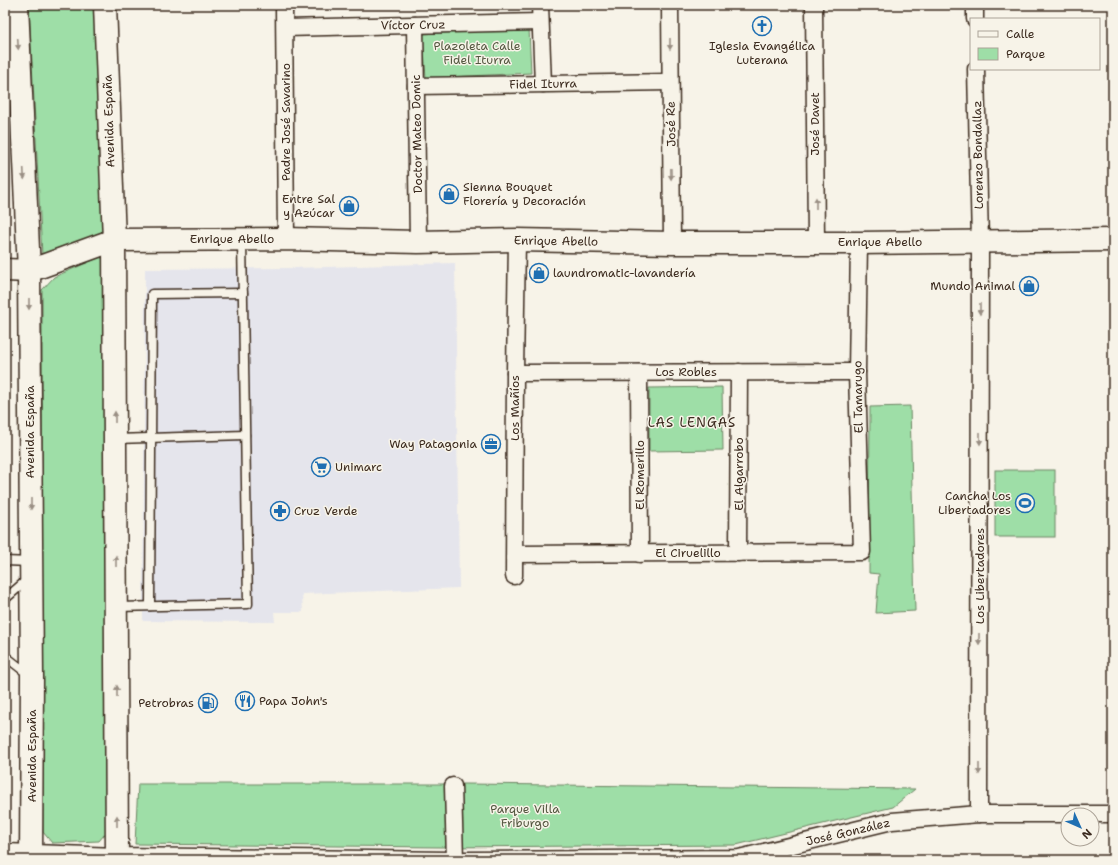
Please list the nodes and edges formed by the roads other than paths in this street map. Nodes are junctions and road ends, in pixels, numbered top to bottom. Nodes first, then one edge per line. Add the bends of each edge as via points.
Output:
1 (17, 5) edge
2 (105, 5) edge
3 (284, 5) edge
4 (540, 5) edge
5 (670, 5) edge
6 (814, 5) edge
7 (975, 5) edge
8 (975, 18) edge
9 (540, 22) junction
10 (415, 25) junction
11 (285, 28) junction
12 (976, 70) edge
13 (670, 82) junction
14 (544, 84) junction
15 (416, 86) junction
16 (242, 239) junction
17 (286, 239) junction
18 (114, 240) junction
19 (517, 240) junction
20 (1113, 240) edge
21 (418, 242) junction
22 (816, 242) junction
23 (980, 242) junction
24 (672, 243) junction
25 (859, 243) junction
26 (5, 270) edge
27 (29, 271) junction
28 (243, 292) junction
29 (739, 372) junction
30 (856, 372) junction
31 (515, 373) junction
32 (639, 373) junction
33 (245, 435) junction
34 (151, 438) junction
35 (115, 439) junction
36 (862, 552) joint
37 (738, 553) junction
38 (515, 554) junction
39 (640, 554) junction
40 (5, 561) edge
41 (31, 569) junction
42 (514, 576) dead end
43 (5, 599) edge
44 (150, 606) junction
45 (116, 607) junction
46 (5, 656) edge
47 (32, 676) junction
48 (454, 786) dead end
49 (979, 814) junction
50 (1113, 814) edge
51 (5, 852) edge
52 (31, 856) edge
53 (117, 858) edge
54 (739, 859) edge
55 (450, 860) edge
56 (455, 860) edge
57 (465, 860) edge

1 -> 27 main road, Avenida España
2 - 18 main road, Avenida España
3 - 11 street, Padre José Savarino
4 - 9 street
5 -> 13 street, José Re
22 -> 6 street, José Davet
7 - 8 street
9 - 10 street, Víctor Cruz
9 - 14 street
10 - 11 street, Víctor Cruz
10 - 15 street, Doctor Mateo Domic
11 - 17 street, Padre José Savarino
12 - 23 street, Lorenzo Bondallaz
13 - 14 street, Fidel Iturra
13 -> 24 street, José Re
14 - 15 street, Fidel Iturra
15 - 21 street, Doctor Mateo Domic
16 - 17 main road, Enrique Abello
16 - 18 main road, Enrique Abello
16 - 28 lane
17 - 21 main road, Enrique Abello
18 - 27 main road, Enrique Abello
35 -> 18 main road, Avenida España
19 - 21 main road, Enrique Abello
19 - 24 main road, Enrique Abello
19 - 31 street, Los Mañíos
20 - 23 main road, Enrique Abello
22 - 24 main road, Enrique Abello
22 - 25 main road, Enrique Abello
23 - 25 main road, Enrique Abello
23 -> 49 street, Los Libertadores
25 - 30 street, El Tamarugo
26 - 27 main road, Enrique Abello
27 -> 41 main road, Avenida España
28 - 33 lane
28 - 34 lane via 152,294
29 - 30 street, Los Robles
29 - 32 street, Los Robles
29 - 37 street, El Algarrobo
30 - 36 street, El Tamarugo
31 - 32 street, Los Robles
31 - 38 street, Los Mañíos
32 - 39 street, El Romerillo
33 - 34 lane
33 - 44 lane via 248,604
34 - 35 lane
34 - 44 lane
45 -> 35 main road, Avenida España
36 - 37 street, El Ciruelillo
37 - 39 street, El Ciruelillo
38 - 39 street, El Ciruelillo
38 - 42 street, Los Mañíos
40 - 41 lane
41 - 43 lane
41 - 47 main road, Avenida España
44 - 45 lane
53 -> 45 main road, Avenida España
46 - 47 lane
47 - 52 main road, Avenida España
48 - 56 street
49 - 50 street, José González
49 - 54 street, José González via 892,821
51 - 52 street
52 - 53 street
53 - 55 street
54 - 57 street, José González

